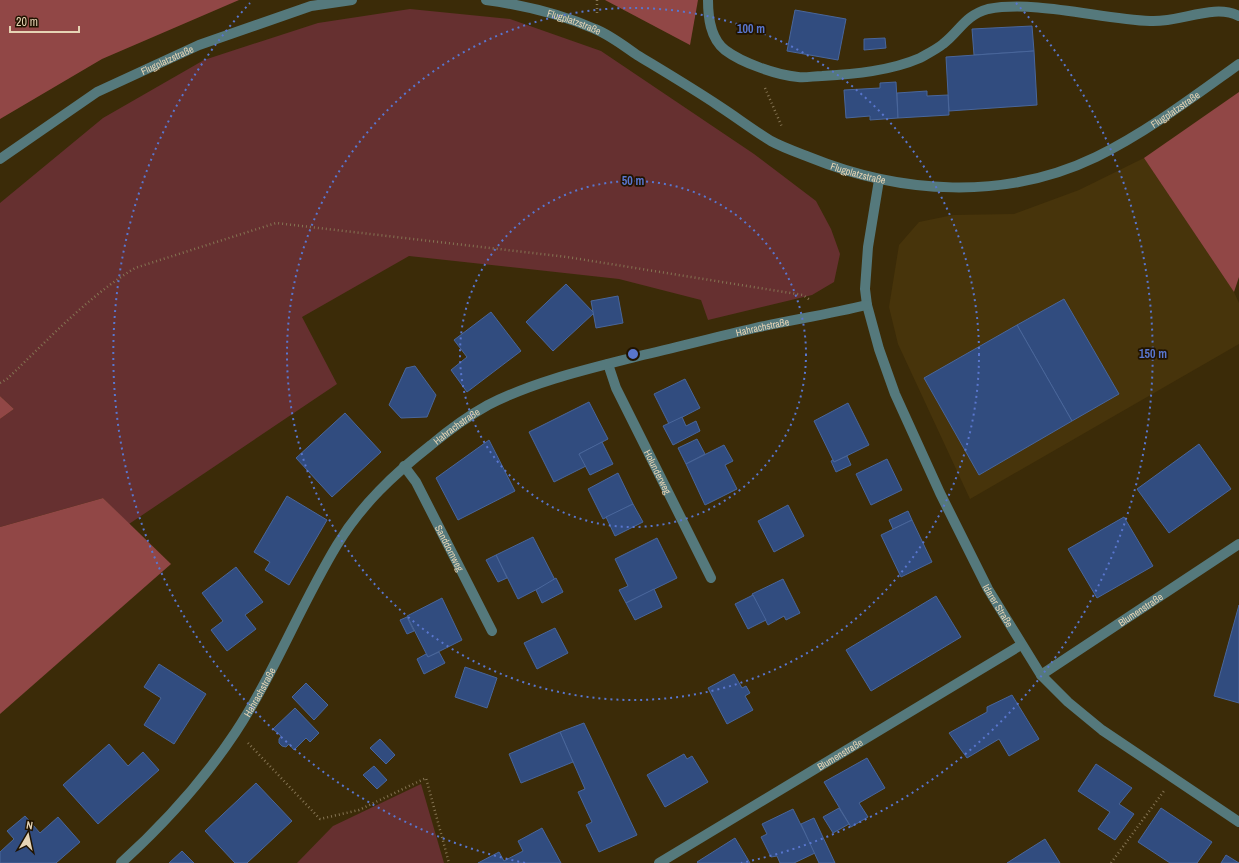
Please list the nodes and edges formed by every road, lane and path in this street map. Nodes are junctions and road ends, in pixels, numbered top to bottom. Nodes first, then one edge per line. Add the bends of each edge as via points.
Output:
1 (352, 0) edge
2 (486, 0) edge
3 (708, 0) edge
4 (1239, 16) edge
5 (1239, 64) edge
6 (756, 66) junction
7 (792, 150) junction
8 (0, 158) edge
9 (879, 180) junction
10 (867, 305) junction
11 (831, 313) junction
12 (608, 364) junction
13 (0, 383) edge
14 (404, 466) junction
15 (1239, 544) edge
16 (712, 578) dead end
17 (492, 631) dead end
18 (1021, 645) junction
19 (1040, 674) junction
20 (236, 731) junction
21 (1174, 778) junction
22 (1239, 822) edge
23 (121, 863) edge
24 (448, 863) edge
25 (659, 863) edge
26 (1111, 863) edge

1 - 8 street, Flugplatzstraße via 311,6 199,45 97,92
2 - 7 street, Flugplatzstraße via 515,4 596,29 717,104 771,141
3 - 6 street via 712,32 724,49
4 - 6 street via 1216,11 1152,22 1051,8 1019,6 989,9 971,16 944,44 920,58 893,67 842,75 798,77
5 - 9 street, Flugplatzstraße via 1130,139 1095,158 1056,173 978,188 934,187
6 - 7 path
7 - 9 street, Flugplatzstraße via 839,169
9 - 10 street via 868,247 865,289
10 - 11 street, Hahrachstraße
10 - 18 street, Idarer Straße via 898,401 988,589
11 - 12 street, Hahrachstraße
11 - 13 path via 803,295 568,258 276,223 135,268 116,279
12 - 14 street, Hahrachstraße via 535,385 488,405 454,427
12 - 16 street, Holunderweg via 616,388
14 - 17 street, Sanddornweg via 416,482
14 - 20 street, Hahrachstraße via 380,488 338,543
15 - 19 street, Blumenstraße
18 - 19 street, Idarer Straße
18 - 25 street, Blumenstraße
19 - 21 street, Idarer Straße via 1068,702 1102,730
20 - 23 street, Hahrachstraße via 189,794
20 - 24 path via 320,818 359,810 426,778
21 - 22 street, Idarer Straße
21 - 26 path

